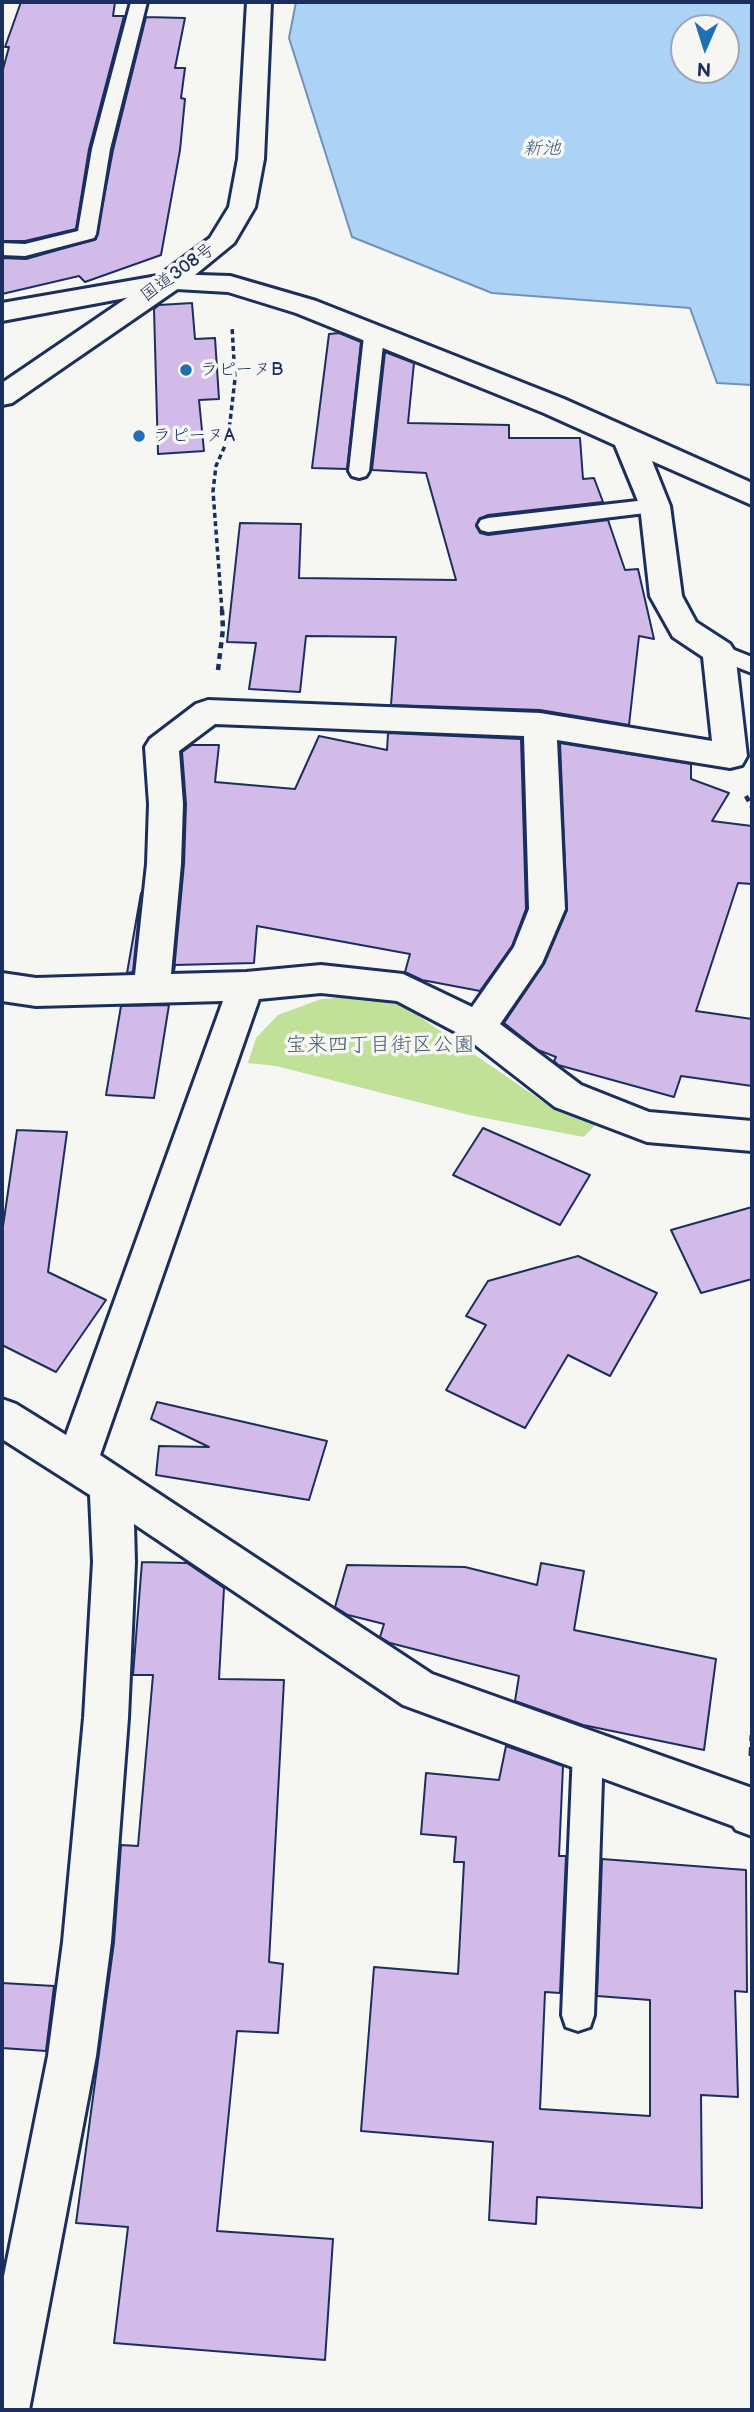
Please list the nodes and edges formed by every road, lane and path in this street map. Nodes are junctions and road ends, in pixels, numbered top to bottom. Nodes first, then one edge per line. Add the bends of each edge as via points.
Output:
1 (139, 2) edge
2 (259, 2) edge
3 (2, 249) edge
4 (169, 282) junction
5 (230, 284) junction
6 (2, 312) edge
7 (374, 335) junction
8 (2, 396) edge
9 (628, 440) junction
10 (359, 471) dead end
11 (752, 495) edge
12 (655, 506) junction
13 (488, 525) dead end
14 (719, 652) junction
15 (752, 665) edge
16 (209, 712) junction
17 (540, 725) junction
18 (246, 986) junction
19 (2, 987) edge
20 (152, 987) junction
21 (478, 1027) junction
22 (752, 1136) edge
23 (2, 1417) edge
24 (94, 1473) junction
25 (588, 1751) junction
26 (752, 1814) edge
27 (578, 2015) dead end
28 (3, 2410) edge

1 - 3 lane via 101,149 87,234 25,250
2 - 4 main road, 国道308号 via 251,159 242,207 220,243
4 - 5 main road
4 - 6 main road
4 - 8 main road, 国道308号
5 - 7 main road via 306,307
5 - 16 path via 235,379 228,439 216,466 213,492 223,629
7 - 9 main road
7 - 10 lane
9 - 11 main road
9 - 12 main road
12 - 13 lane
12 - 14 main road via 666,596 684,629
14 - 15 lane
14 - 17 main road via 730,756
16 - 17 main road
16 - 20 main road via 162,747 164,852
17 - 21 main road via 547,909 529,953
18 - 20 main road
18 - 21 main road via 321,979 403,988
18 - 24 main road
19 - 20 main road via 36,992
21 - 22 main road via 568,1096 647,1127
23 - 24 main road
24 - 25 main road via 419,1690
24 - 28 main road via 114,1562 87,1942 72,2056
25 - 26 main road via 749,1809
25 - 27 lane

